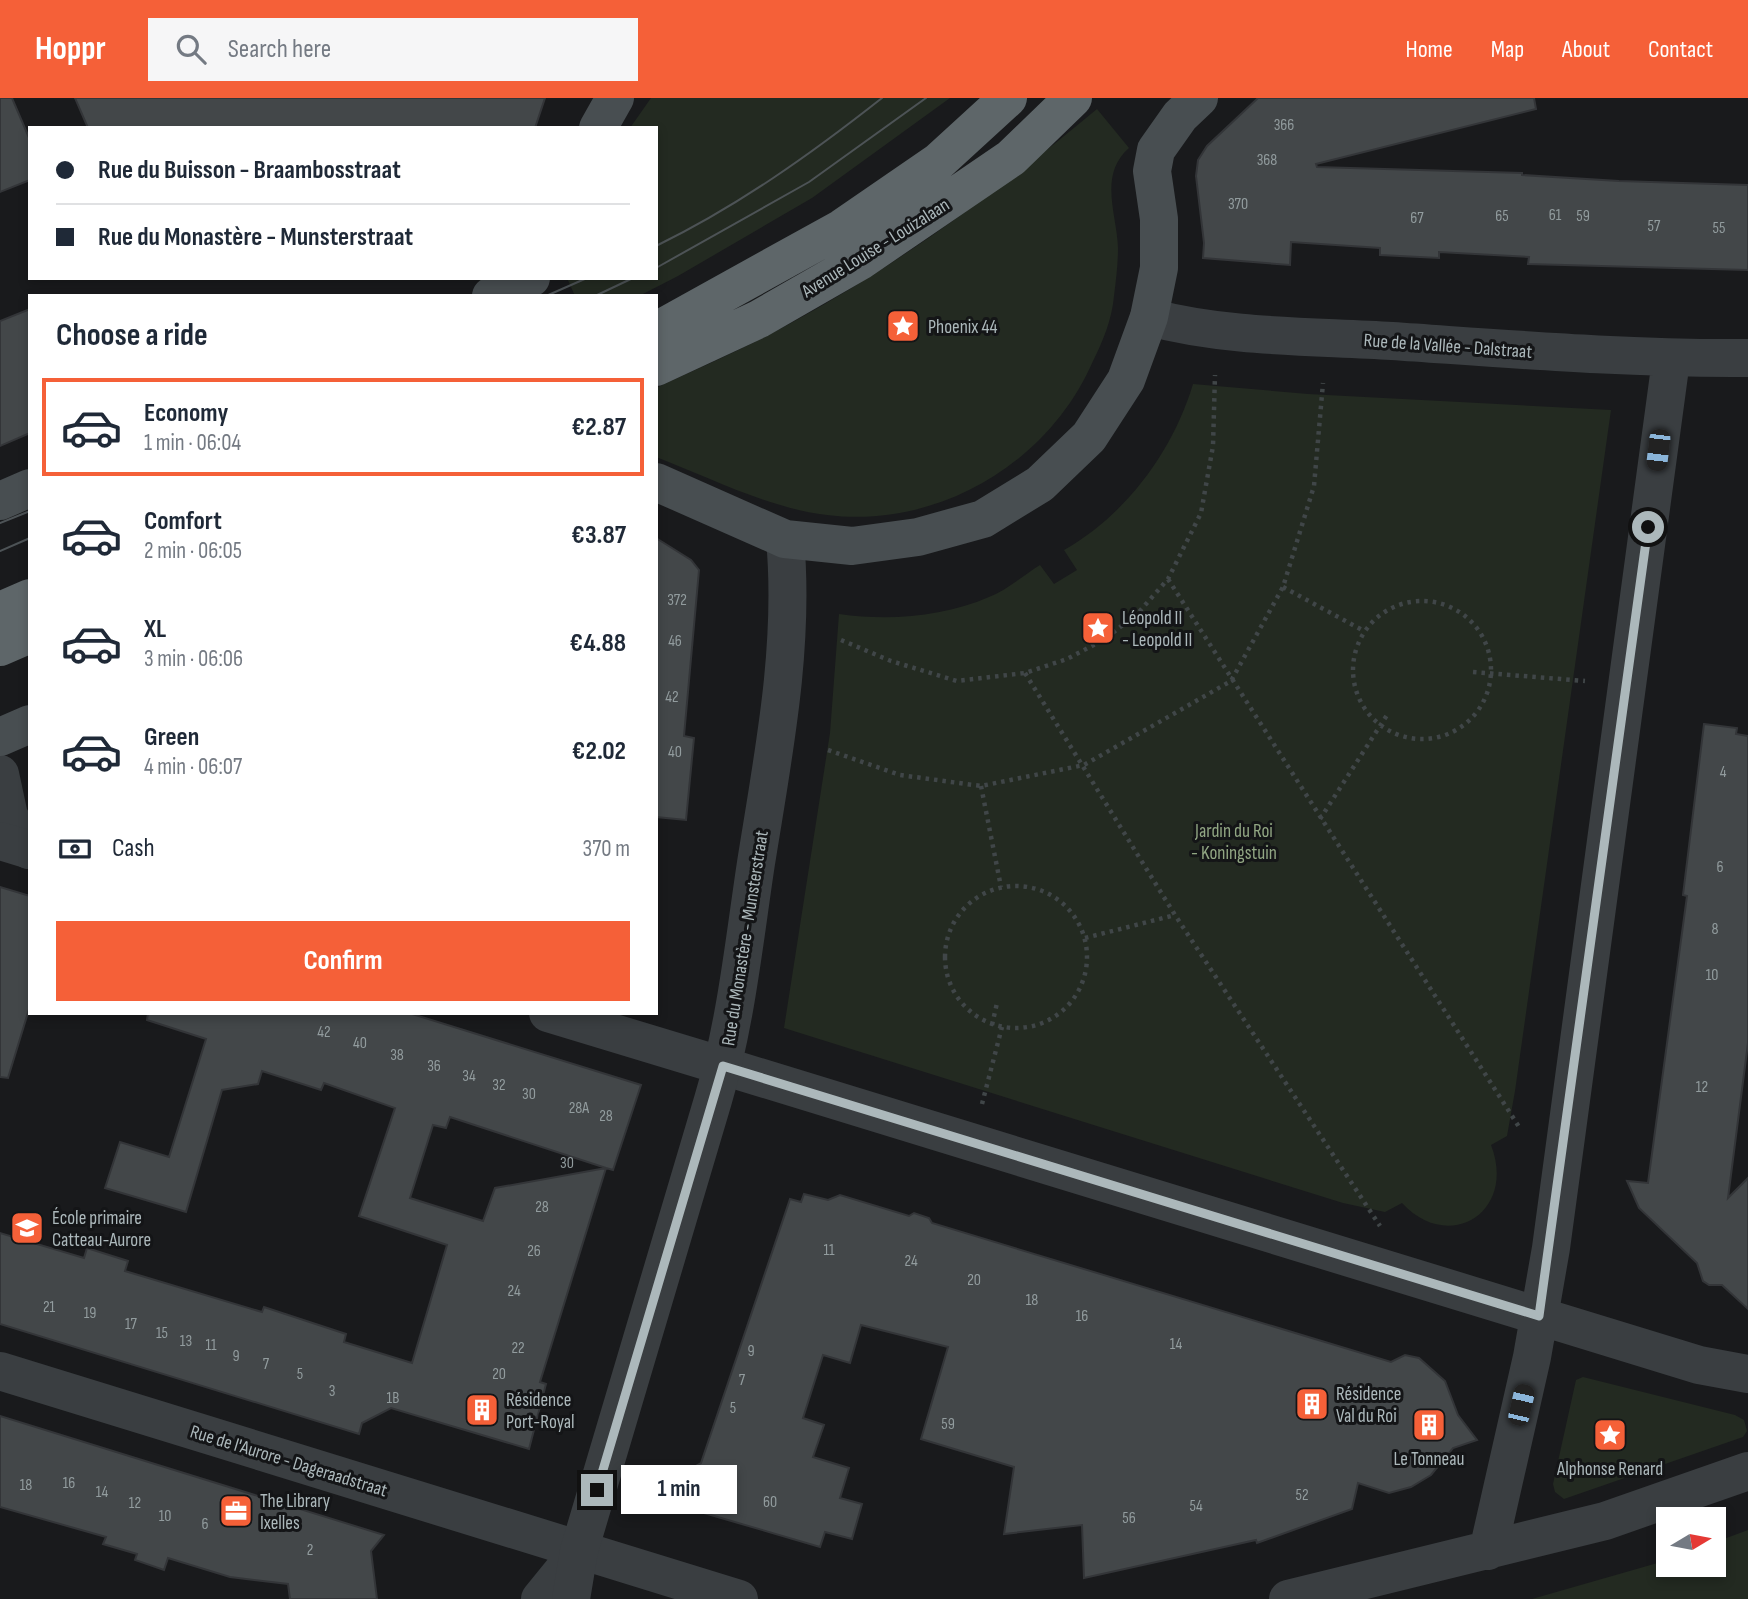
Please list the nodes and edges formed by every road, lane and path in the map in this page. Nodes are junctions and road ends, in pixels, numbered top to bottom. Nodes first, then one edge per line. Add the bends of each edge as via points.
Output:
1 (615, 98) edge
2 (1008, 98) edge
3 (1073, 98) edge
4 (1199, 98) edge
5 (599, 126) edge
6 (528, 280) edge
7 (496, 294) edge
8 (1149, 317) junction
9 (658, 330) edge
10 (1748, 358) edge
11 (1671, 360) junction
12 (658, 367) edge
13 (1215, 375) dead end
14 (1323, 383) dead end
15 (658, 483) edge
16 (28, 489) edge
17 (0, 501) edge
18 (785, 539) junction
19 (1168, 579) junction
20 (1283, 587) junction
21 (28, 599) edge
22 (0, 611) edge
23 (1364, 631) junction
24 (28, 635) edge
25 (841, 640) dead end
26 (0, 647) edge
27 (1473, 672) dead end
28 (1026, 673) junction
29 (1491, 674) junction
30 (1231, 681) junction
31 (1585, 681) dead end
32 (1389, 712) dead end
33 (28, 725) edge
34 (1381, 727) junction
35 (0, 737) edge
36 (828, 750) dead end
37 (1084, 765) junction
38 (0, 774) edge
39 (981, 786) junction
40 (1320, 819) junction
41 (0, 841) edge
42 (28, 848) edge
43 (28, 850) edge
44 (1000, 887) junction
45 (1175, 915) junction
46 (1084, 938) junction
47 (997, 1003) dead end
48 (555, 1015) edge
49 (992, 1025) junction
50 (1002, 1027) junction
51 (723, 1066) junction
52 (981, 1107) dead end
53 (1521, 1130) dead end
54 (1380, 1227) dead end
55 (1539, 1316) junction
56 (0, 1371) edge
57 (1748, 1374) edge
58 (1748, 1471) edge
59 (579, 1551) junction
60 (1488, 1551) junction
61 (540, 1599) edge
62 (571, 1599) edge
63 (739, 1599) edge
64 (1288, 1599) edge

1 - 5 main road
2 - 9 highway, Avenue Louise - Louizalaan via 938,162 842,228
3 - 12 highway, Avenue Louise - Louizalaan via 1011,158 860,261 758,319
4 - 8 main road via 1156,150 1152,170 1159,219 1158,268
6 - 7 main road
8 - 11 street, Rue de la Vallée - Dalstraat via 1189,328
8 - 18 main road via 1126,380 1089,437 1040,484 983,519 905,539 852,546
10 - 11 street, Rue de la Vallée - Dalstraat
11 - 55 street
13 - 19 path via 1213,446 1201,513
14 - 20 path via 1314,486
15 - 18 main road
16 - 17 main road
18 - 51 street, Rue du Monastère - Munsterstraat via 790,592 777,727
19 - 28 path via 1139,612 1105,639
19 - 30 path
20 - 23 path
20 - 30 path
21 - 22 highway
23 - 29 path via 1400,604 1422,600 1444,604 1480,631 1489,652
23 - 34 path via 1352,671 1356,693
24 - 26 highway
25 - 28 path via 891,662 957,681
27 - 29 path
28 - 37 path
29 - 31 path
29 - 34 path via 1487,695 1462,728 1421,740 1400,737
30 - 37 path
30 - 40 path
32 - 34 path
33 - 35 main road
34 - 40 path
36 - 39 path via 900,775
37 - 39 path
37 - 45 path
38 - 42 street via 9,816
39 - 44 path
40 - 53 path
41 - 43 street
44 - 46 path via 1043,891 1076,918
44 - 49 path via 982,895 959,915 946,943 949,983 959,1001
45 - 46 path
45 - 54 path
46 - 50 path via 1087,962 1081,985 1068,1006 1049,1021 1027,1028
47 - 49 path
48 - 51 street
49 - 50 path
50 - 52 path
51 - 55 street
51 - 59 street, Rue du Monastère - Munsterstraat
55 - 57 street via 1699,1365
55 - 60 street
56 - 59 street, Rue de l'Aurore - Dageraadstraat
58 - 60 street via 1605,1521
59 - 61 street, Rue du Monastère - Munsterstraat
59 - 62 street
59 - 63 street, Rue de l'Aurore - Dageraadstraat
60 - 64 street

